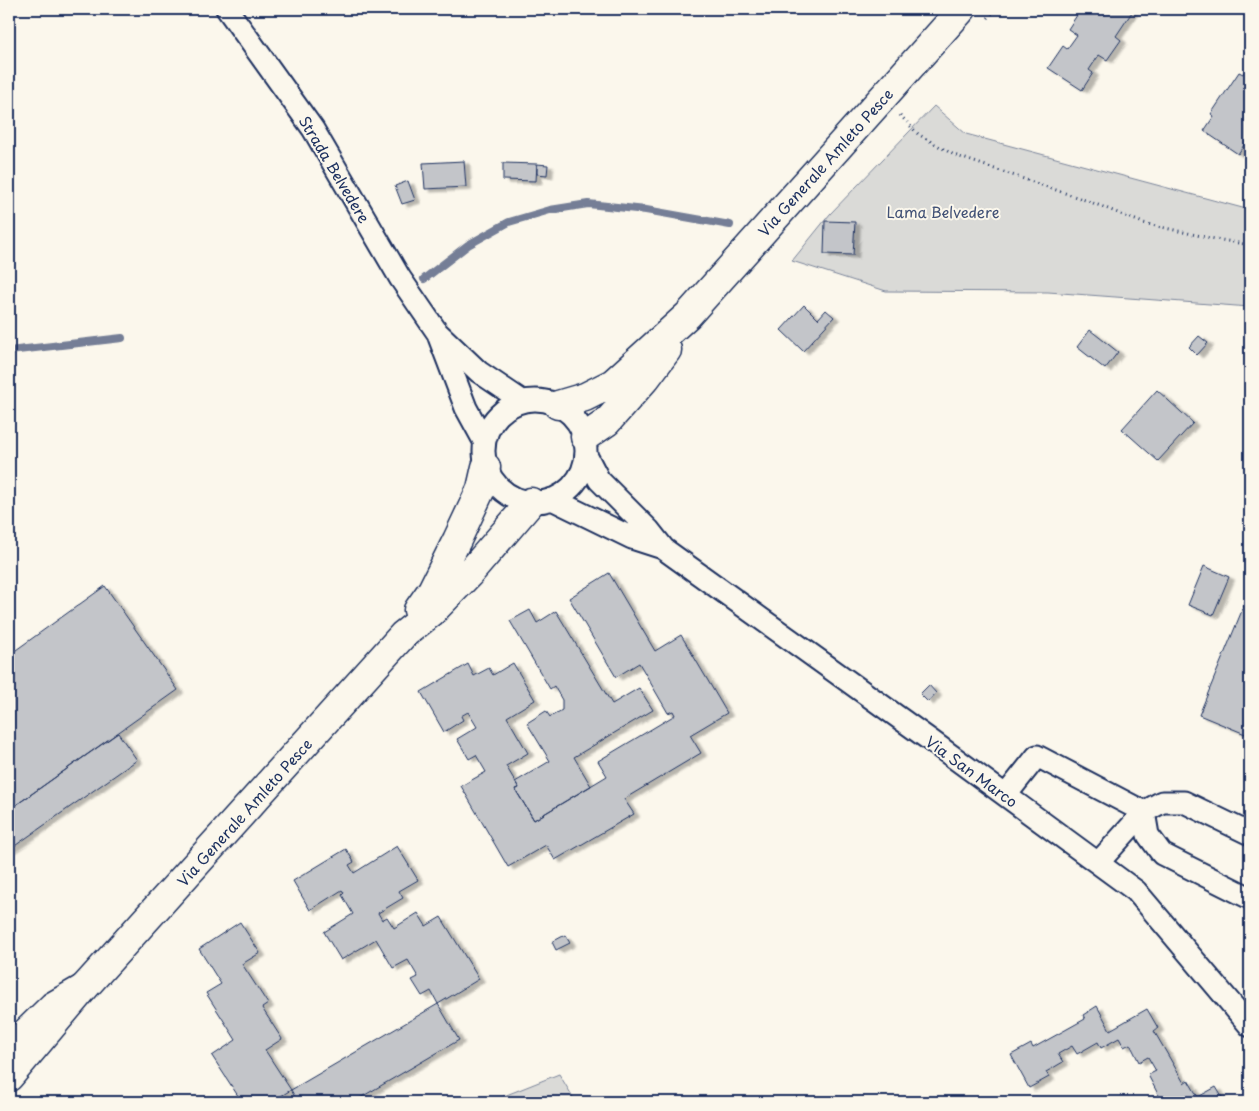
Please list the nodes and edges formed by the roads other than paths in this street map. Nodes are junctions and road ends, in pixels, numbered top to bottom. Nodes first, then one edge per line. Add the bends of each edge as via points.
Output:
1 (227, 9) edge
2 (962, 9) edge
3 (688, 314) junction
4 (437, 332) junction
5 (522, 401) junction
6 (558, 405) junction
7 (586, 446) junction
8 (485, 454) junction
9 (541, 500) junction
10 (664, 549) junction
11 (404, 635) junction
12 (1006, 795) junction
13 (1144, 812) junction
14 (1250, 834) edge
15 (1098, 863) junction
16 (1250, 898) edge
17 (84, 988) junction
18 (1250, 1026) edge
19 (9, 1049) edge
20 (9, 1077) edge

1 - 4 street, Strada Belvedere via 313,129 400,278
2 - 3 main road, Via Generale Amleto Pesce
3 - 6 main road via 612,384
3 - 7 main road via 646,378
4 - 5 street via 479,372
4 - 8 street
5 - 6 street via 546,400
5 - 8 street via 504,409 491,423
6 - 7 street via 575,418
7 - 9 street via 584,467 575,482 562,494
7 - 10 street via 599,480
8 - 9 street via 493,480 503,491 516,498
8 - 11 main road via 481,489 444,569
9 - 10 street via 584,514 632,538
9 - 11 main road via 432,612
10 - 12 street, Via San Marco
11 - 17 main road, Via Generale Amleto Pesce
12 - 13 street via 1037,756
12 - 15 street, Via San Marco
13 - 14 street via 1162,802 1184,802
13 - 15 street
13 - 16 street via 1148,835 1162,854
15 - 18 street, Via San Marco via 1136,891
17 - 19 main road via 53,1006
17 - 20 main road, Via Generale Amleto Pesce

